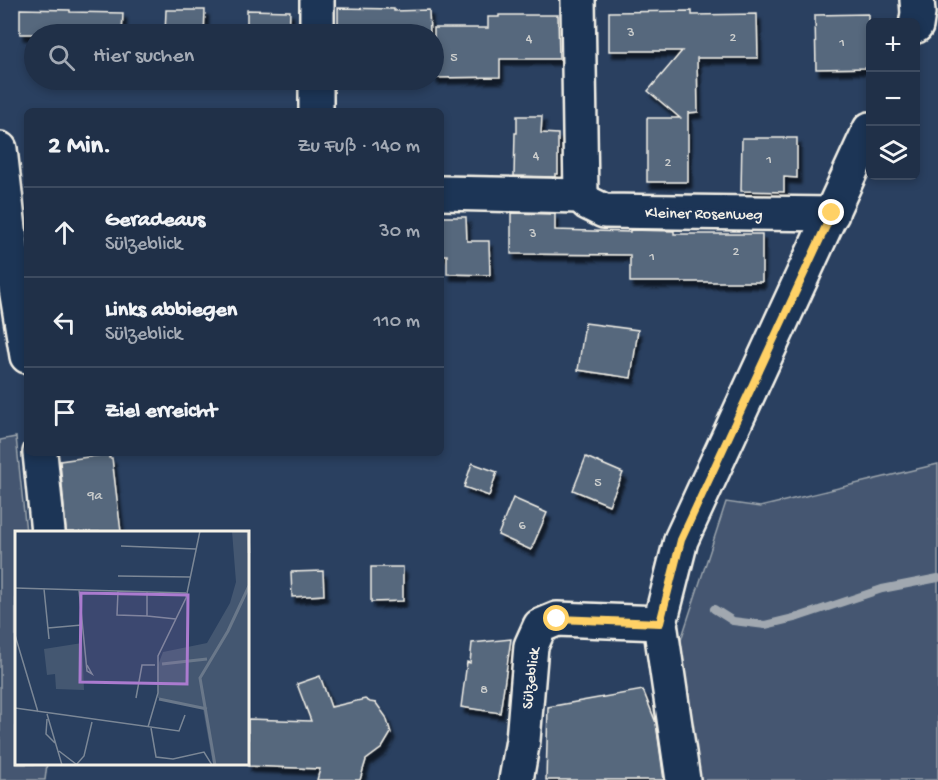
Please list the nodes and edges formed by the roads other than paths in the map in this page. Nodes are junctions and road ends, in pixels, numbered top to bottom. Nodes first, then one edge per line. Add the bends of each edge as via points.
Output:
1 (317, 0) edge
2 (579, 0) edge
3 (917, 0) edge
4 (917, 18) edge
5 (317, 24) edge
6 (316, 90) edge
7 (316, 108) edge
8 (866, 138) edge
9 (0, 149) edge
10 (444, 193) edge
11 (581, 196) junction
12 (832, 213) junction
13 (7, 283) edge
14 (24, 345) edge
15 (40, 456) edge
16 (48, 531) edge
17 (660, 623) junction
18 (516, 780) edge
19 (683, 780) edge

1 - 5 street
2 - 11 street
3 - 4 street
6 - 7 street
8 - 12 street
9 - 13 street
10 - 11 street, Kleiner Rosenweg
11 - 12 street, Kleiner Rosenweg via 604,211
12 - 17 street via 681,540
13 - 14 street
15 - 16 street
17 - 18 street, Sülzeblick via 557,619 540,626 531,646
17 - 19 street

